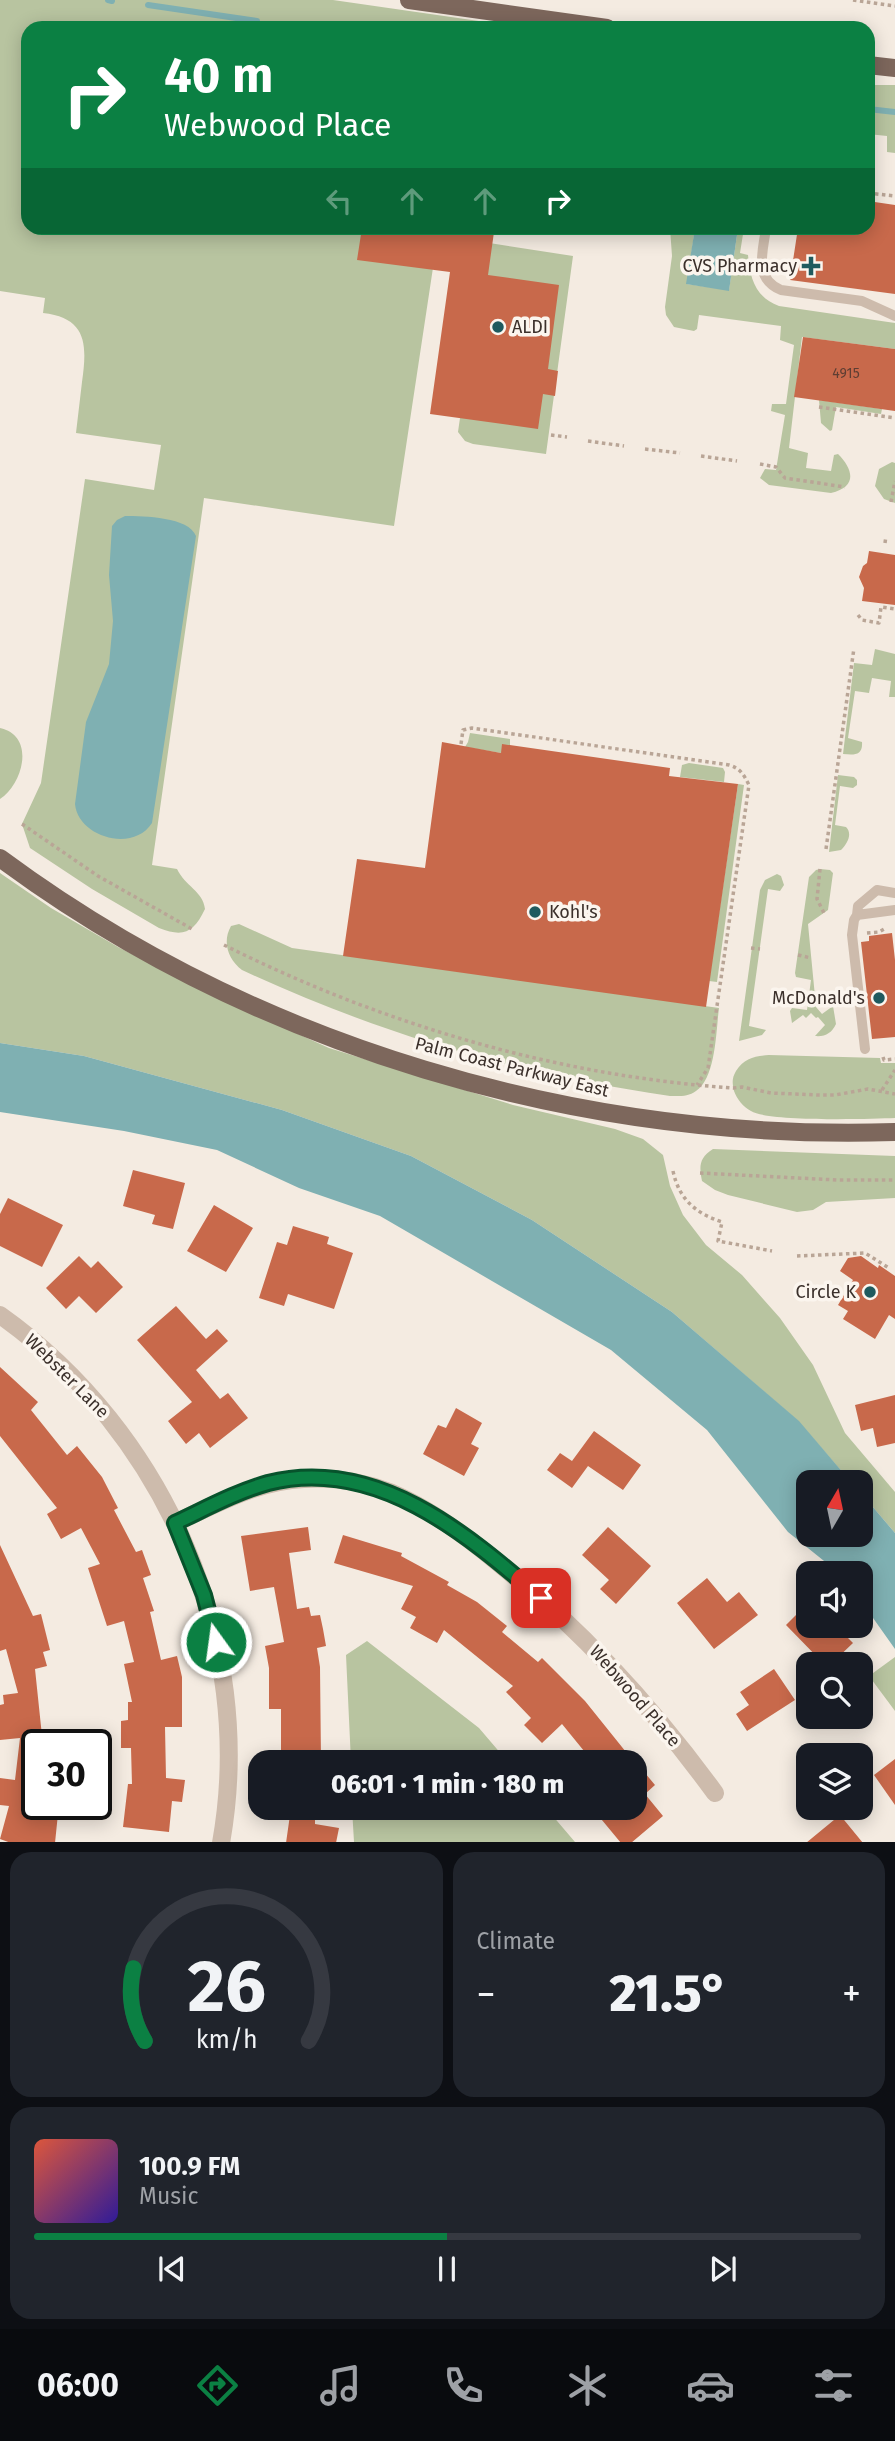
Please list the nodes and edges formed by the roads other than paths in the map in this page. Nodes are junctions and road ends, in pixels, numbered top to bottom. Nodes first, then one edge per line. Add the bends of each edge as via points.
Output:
1 (409, 0) edge
2 (558, 21) edge
3 (875, 66) edge
4 (895, 68) edge
5 (765, 235) edge
6 (895, 316) edge
7 (0, 858) edge
8 (895, 892) edge
9 (895, 910) edge
10 (857, 915) junction
11 (865, 1049) dead end
12 (895, 1132) edge
13 (0, 1315) edge
14 (175, 1523) junction
15 (715, 1793) dead end
16 (220, 1842) edge

1 - 2 main road
3 - 4 main road
5 - 6 lane via 763,272 773,286 862,301
7 - 12 main road, Palm Coast Parkway East via 87,916 189,974 288,1020 423,1069 525,1096 628,1116 732,1129
8 - 10 lane via 877,890 859,906
9 - 10 lane
10 - 11 lane via 852,935
13 - 14 street, Webster Lane via 63,1366 107,1414 148,1472
14 - 15 street, Webwood Place via 257,1486 302,1479 357,1483 407,1500 482,1550 566,1621 647,1706
14 - 16 street, Webster Lane via 204,1595 224,1686 228,1770

